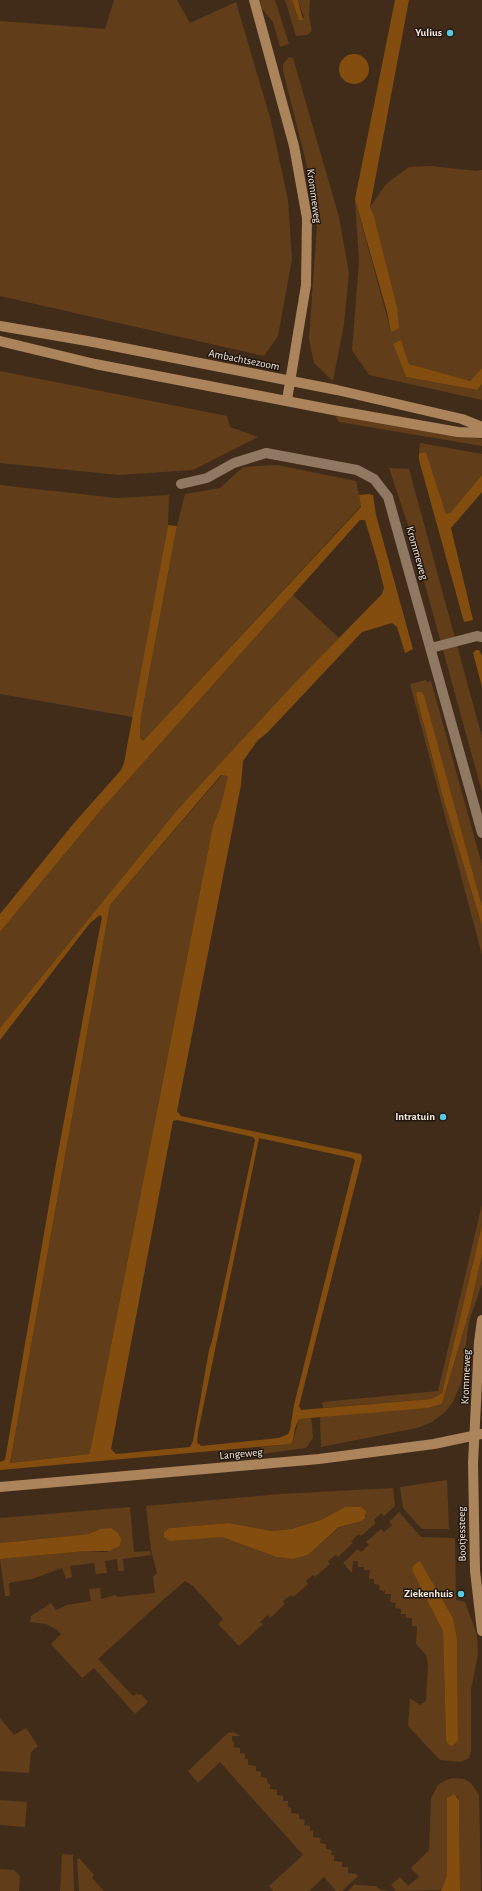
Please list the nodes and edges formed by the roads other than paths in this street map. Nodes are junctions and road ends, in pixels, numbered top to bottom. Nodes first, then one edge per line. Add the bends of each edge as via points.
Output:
1 (254, 0) edge
2 (0, 326) edge
3 (0, 341) edge
4 (290, 381) junction
5 (288, 400) junction
6 (482, 427) edge
7 (482, 433) edge
8 (181, 484) dead end
9 (480, 634) edge
10 (431, 648) junction
11 (482, 833) edge
12 (482, 1320) edge
13 (478, 1435) edge
14 (0, 1487) edge
15 (482, 1631) edge

1 - 4 street, Krommeweg via 294,146 307,218 306,285
2 - 4 street, Ambachtsezoom
3 - 5 street via 96,364
4 - 5 street, Krommeweg
4 - 6 street, Ambachtsezoom via 440,414
5 - 7 street via 458,432
8 - 10 street, Krommeweg via 206,478 234,463 266,453 357,470 374,479 388,497
9 - 10 street
10 - 11 street, Krommeweg
12 - 13 street, Krommeweg via 479,1342
13 - 14 street, Langeweg via 434,1444 326,1458
13 - 15 street, Bootjessteeg via 473,1463 475,1571

